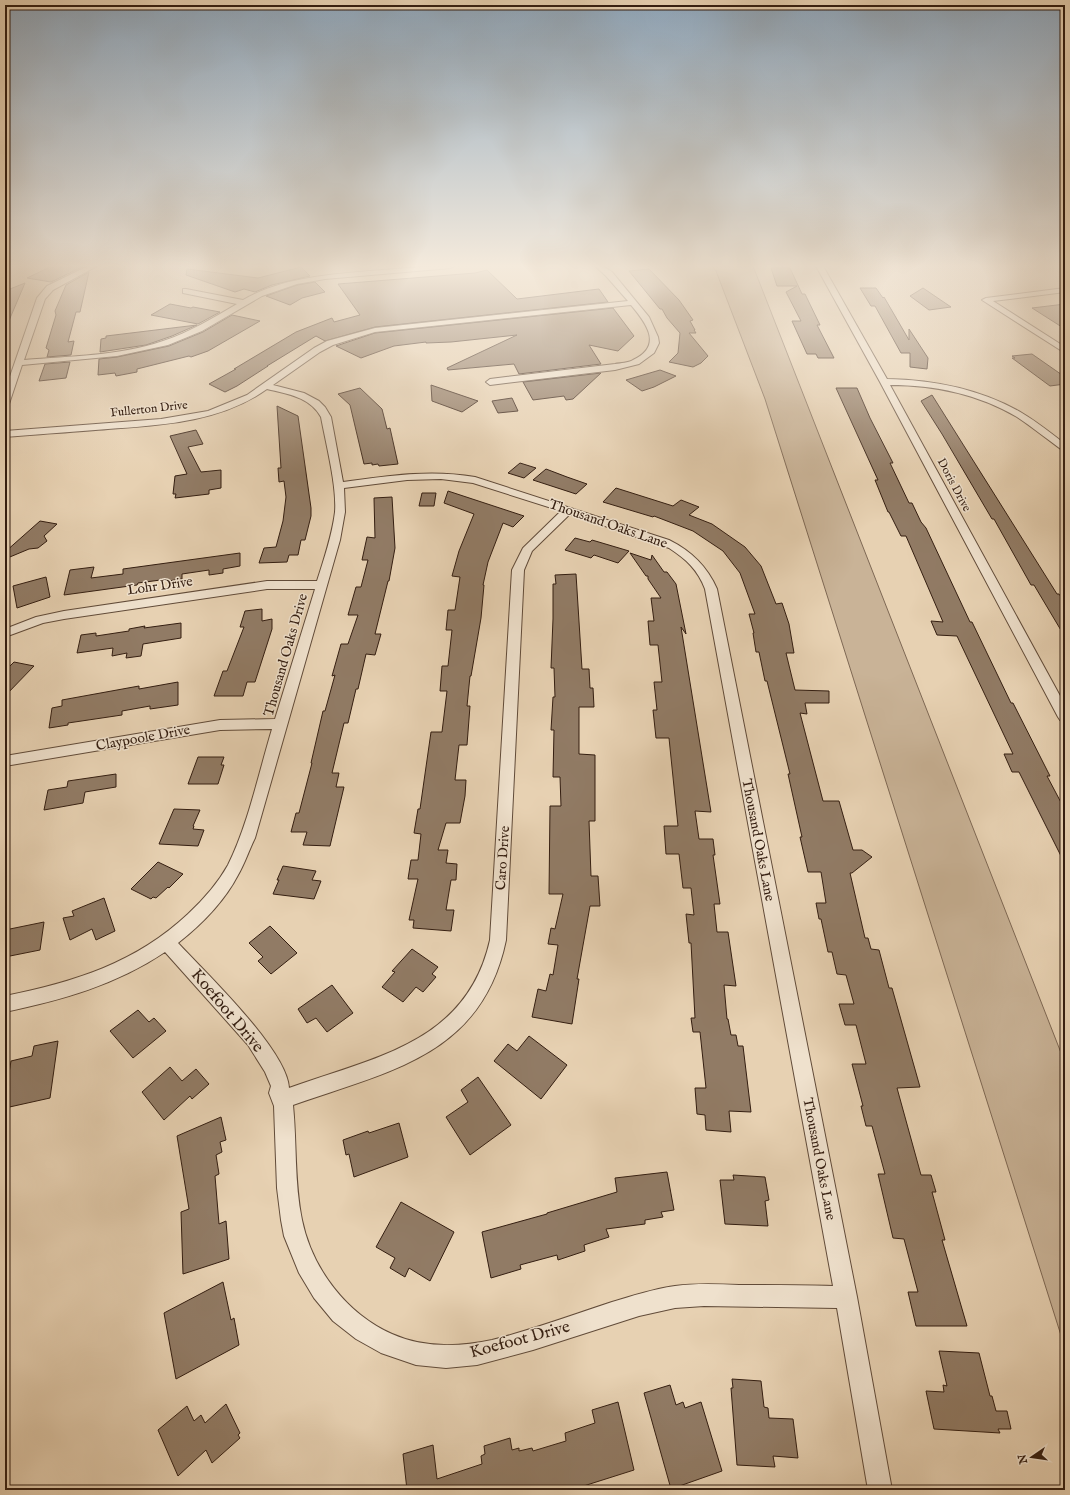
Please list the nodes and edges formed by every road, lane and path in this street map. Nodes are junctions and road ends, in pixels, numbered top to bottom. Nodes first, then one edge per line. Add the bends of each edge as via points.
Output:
1 (28, 336) edge
2 (182, 336) edge
3 (353, 336) edge
4 (653, 336) edge
5 (858, 336) edge
6 (1041, 336) edge
7 (1065, 351) edge
8 (19, 364) junction
9 (490, 382) dead end
10 (884, 382) junction
11 (267, 386) junction
12 (5, 404) edge
13 (5, 434) edge
14 (1065, 448) edge
15 (339, 486) junction
16 (568, 510) junction
17 (322, 584) junction
18 (5, 633) edge
19 (1065, 717) edge
20 (281, 724) junction
21 (5, 762) edge
22 (166, 941) junction
23 (5, 1004) edge
24 (282, 1100) junction
25 (846, 1297) junction
26 (880, 1490) edge

1 - 8 street
2 - 8 street via 151,347 117,354
3 - 11 street, Fullerton Drive via 317,350
4 - 9 street via 655,341 651,352 639,360 610,368
5 - 10 street, Doris Drive
6 - 7 street
8 - 12 street
10 - 14 street via 930,385 977,395 1013,411
10 - 19 street, Doris Drive
11 - 13 street, Fullerton Drive via 234,404 210,413 178,420
11 - 15 street, Thousand Oaks Drive via 301,395 322,408
15 - 16 street, Thousand Oaks Lane via 417,476 458,477 485,482
15 - 17 street, Thousand Oaks Drive via 340,512 336,540
16 - 24 street, Caro Drive via 527,550 518,570 498,940 489,975 469,1008 447,1030 429,1043 400,1059
16 - 25 street, Thousand Oaks Lane via 676,547 694,560 708,580
17 - 18 street, Lohr Drive via 267,585 72,614 40,620
17 - 20 street, Thousand Oaks Drive
20 - 21 street, Claypoole Drive via 220,724
20 - 22 street, Thousand Oaks Drive via 247,838 232,872 213,899
22 - 23 street, Thousand Oaks Drive via 128,966 86,984
22 - 24 street, Koefoot Drive via 254,1039 272,1066 280,1086
24 - 25 street, Koefoot Drive via 288,1201 295,1236 309,1270 324,1296 347,1320 373,1338 401,1350 433,1356 455,1356 498,1350 675,1297
25 - 26 street, Thousand Oaks Lane

